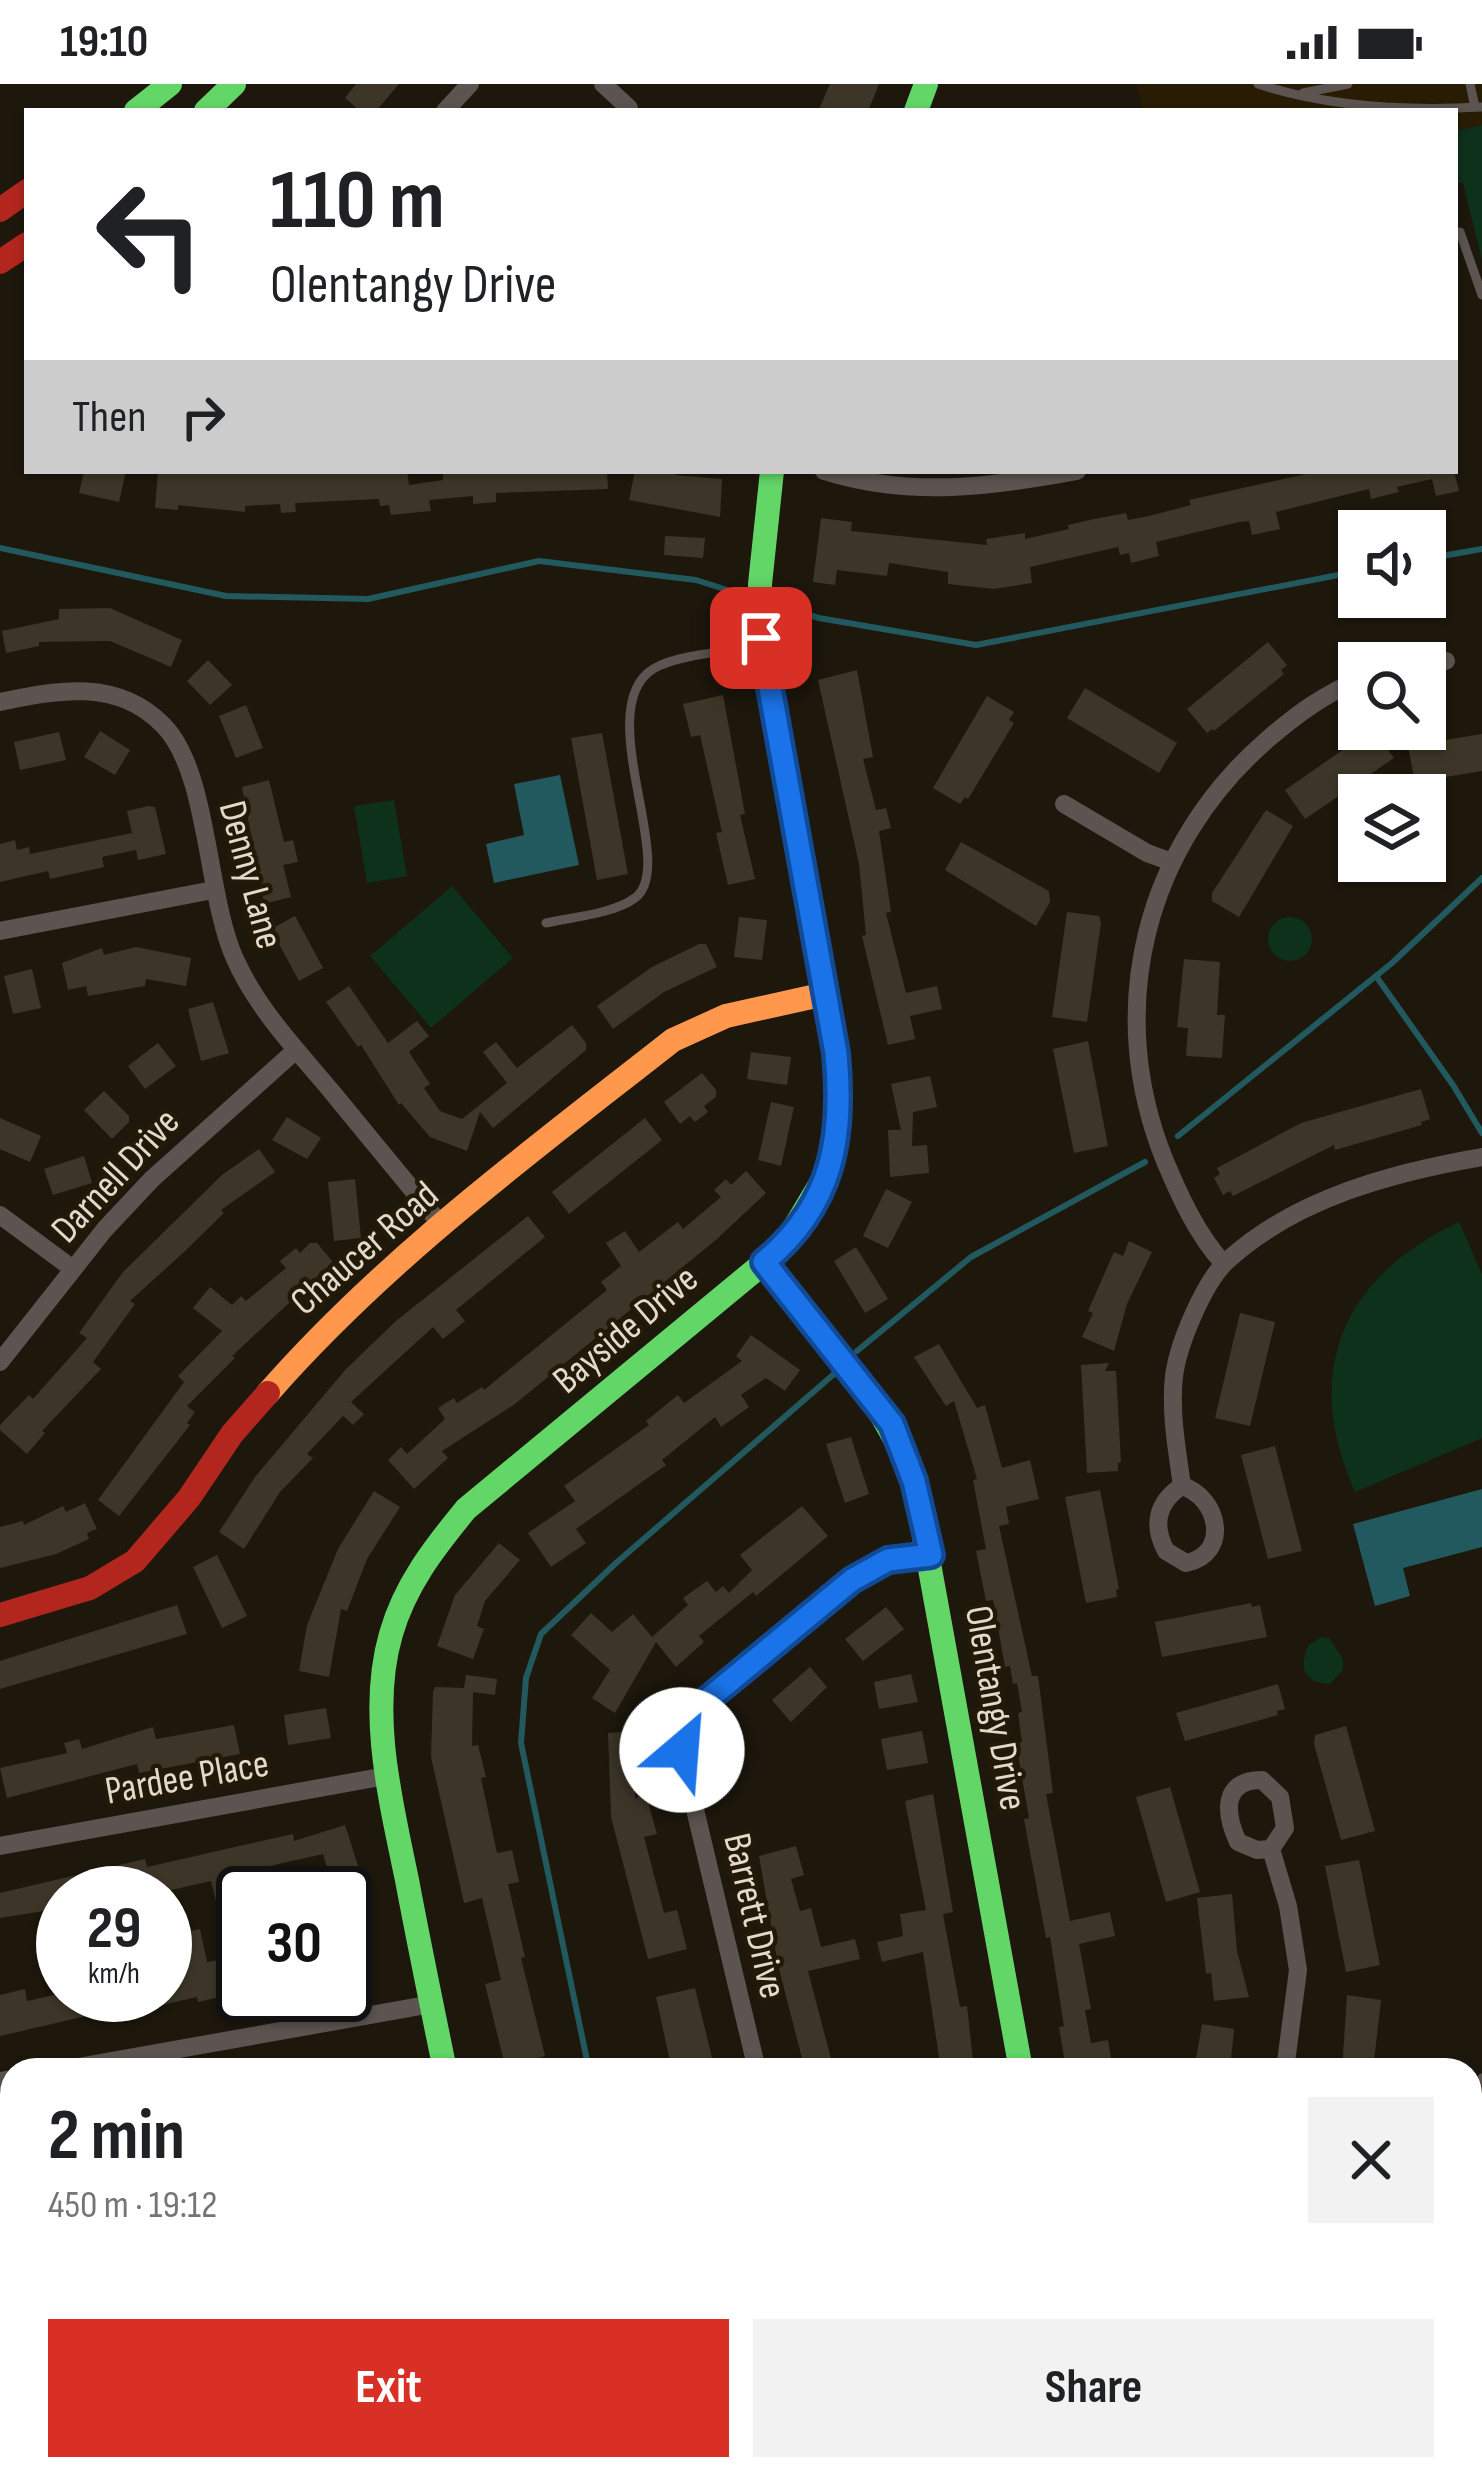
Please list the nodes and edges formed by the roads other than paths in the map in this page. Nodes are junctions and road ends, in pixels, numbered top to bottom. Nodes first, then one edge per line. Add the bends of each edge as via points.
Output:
1 (170, 84) edge
2 (234, 84) edge
3 (470, 84) edge
4 (603, 84) edge
5 (1258, 84) edge
6 (1348, 84) edge
7 (1470, 84) edge
8 (1292, 95) junction
9 (1479, 107) edge
10 (140, 108) edge
11 (209, 108) edge
12 (449, 108) edge
13 (629, 108) dead end
14 (1413, 108) edge
15 (1460, 232) dead end
16 (1482, 295) edge
17 (772, 474) edge
18 (836, 474) edge
19 (1060, 474) edge
20 (762, 646) junction
21 (1338, 689) edge
22 (0, 702) edge
23 (1064, 803) dead end
24 (1169, 861) junction
25 (213, 890) junction
26 (546, 923) dead end
27 (0, 931) edge
28 (825, 994) junction
29 (296, 1050) junction
30 (1482, 1156) edge
31 (0, 1216) edge
32 (443, 1227) junction
33 (764, 1262) junction
34 (1223, 1263) junction
35 (73, 1269) junction
36 (0, 1362) edge
37 (1183, 1486) dead end
38 (931, 1555) junction
39 (0, 1615) edge
40 (386, 1776) junction
41 (0, 1846) edge
42 (1271, 1850) dead end
43 (432, 2004) junction
44 (128, 2058) edge
45 (443, 2058) edge
46 (754, 2058) edge
47 (1020, 2058) edge
48 (1287, 2058) edge

1 - 10 street
2 - 11 street
3 - 12 street
4 - 13 street
5 - 8 lane
6 - 8 lane
7 - 9 lane
8 - 14 lane
15 - 16 lane
17 - 20 street, Bayside Drive
18 - 19 street via 949,490
20 - 26 lane via 659,665 644,675 628,740 647,878 627,903
20 - 28 street, Bayside Drive
21 - 24 street via 1253,752 1196,815
22 - 25 street, Denny Lane via 104,691 164,725 187,764
23 - 24 street
24 - 34 street via 1138,984 1139,1068 1176,1187
25 - 27 street
25 - 29 street, Denny Lane via 236,961
28 - 32 street, Chaucer Road via 725,1016 674,1040
28 - 33 street, Bayside Drive via 841,1103 832,1161 802,1221
29 - 32 street, Denny Lane
29 - 35 street, Darnell Drive via 152,1179
30 - 34 street via 1357,1187 1280,1223
31 - 35 street
32 - 39 street, Chaucer Road via 285,1370 135,1561 89,1588
33 - 38 street, Olentangy Drive via 892,1424
33 - 40 street, Bayside Drive via 466,1509 424,1559 397,1611 381,1676
34 - 37 street via 1186,1331 1174,1373
35 - 36 street, Darnell Drive
38 - 46 street, Barrett Drive via 878,1564 839,1588 696,1709 683,1734
38 - 47 street, Olentangy Drive
40 - 41 street, Pardee Place
40 - 43 street, Bayside Drive
42 - 48 street via 1298,1970
43 - 44 street
43 - 45 street, Bayside Drive

